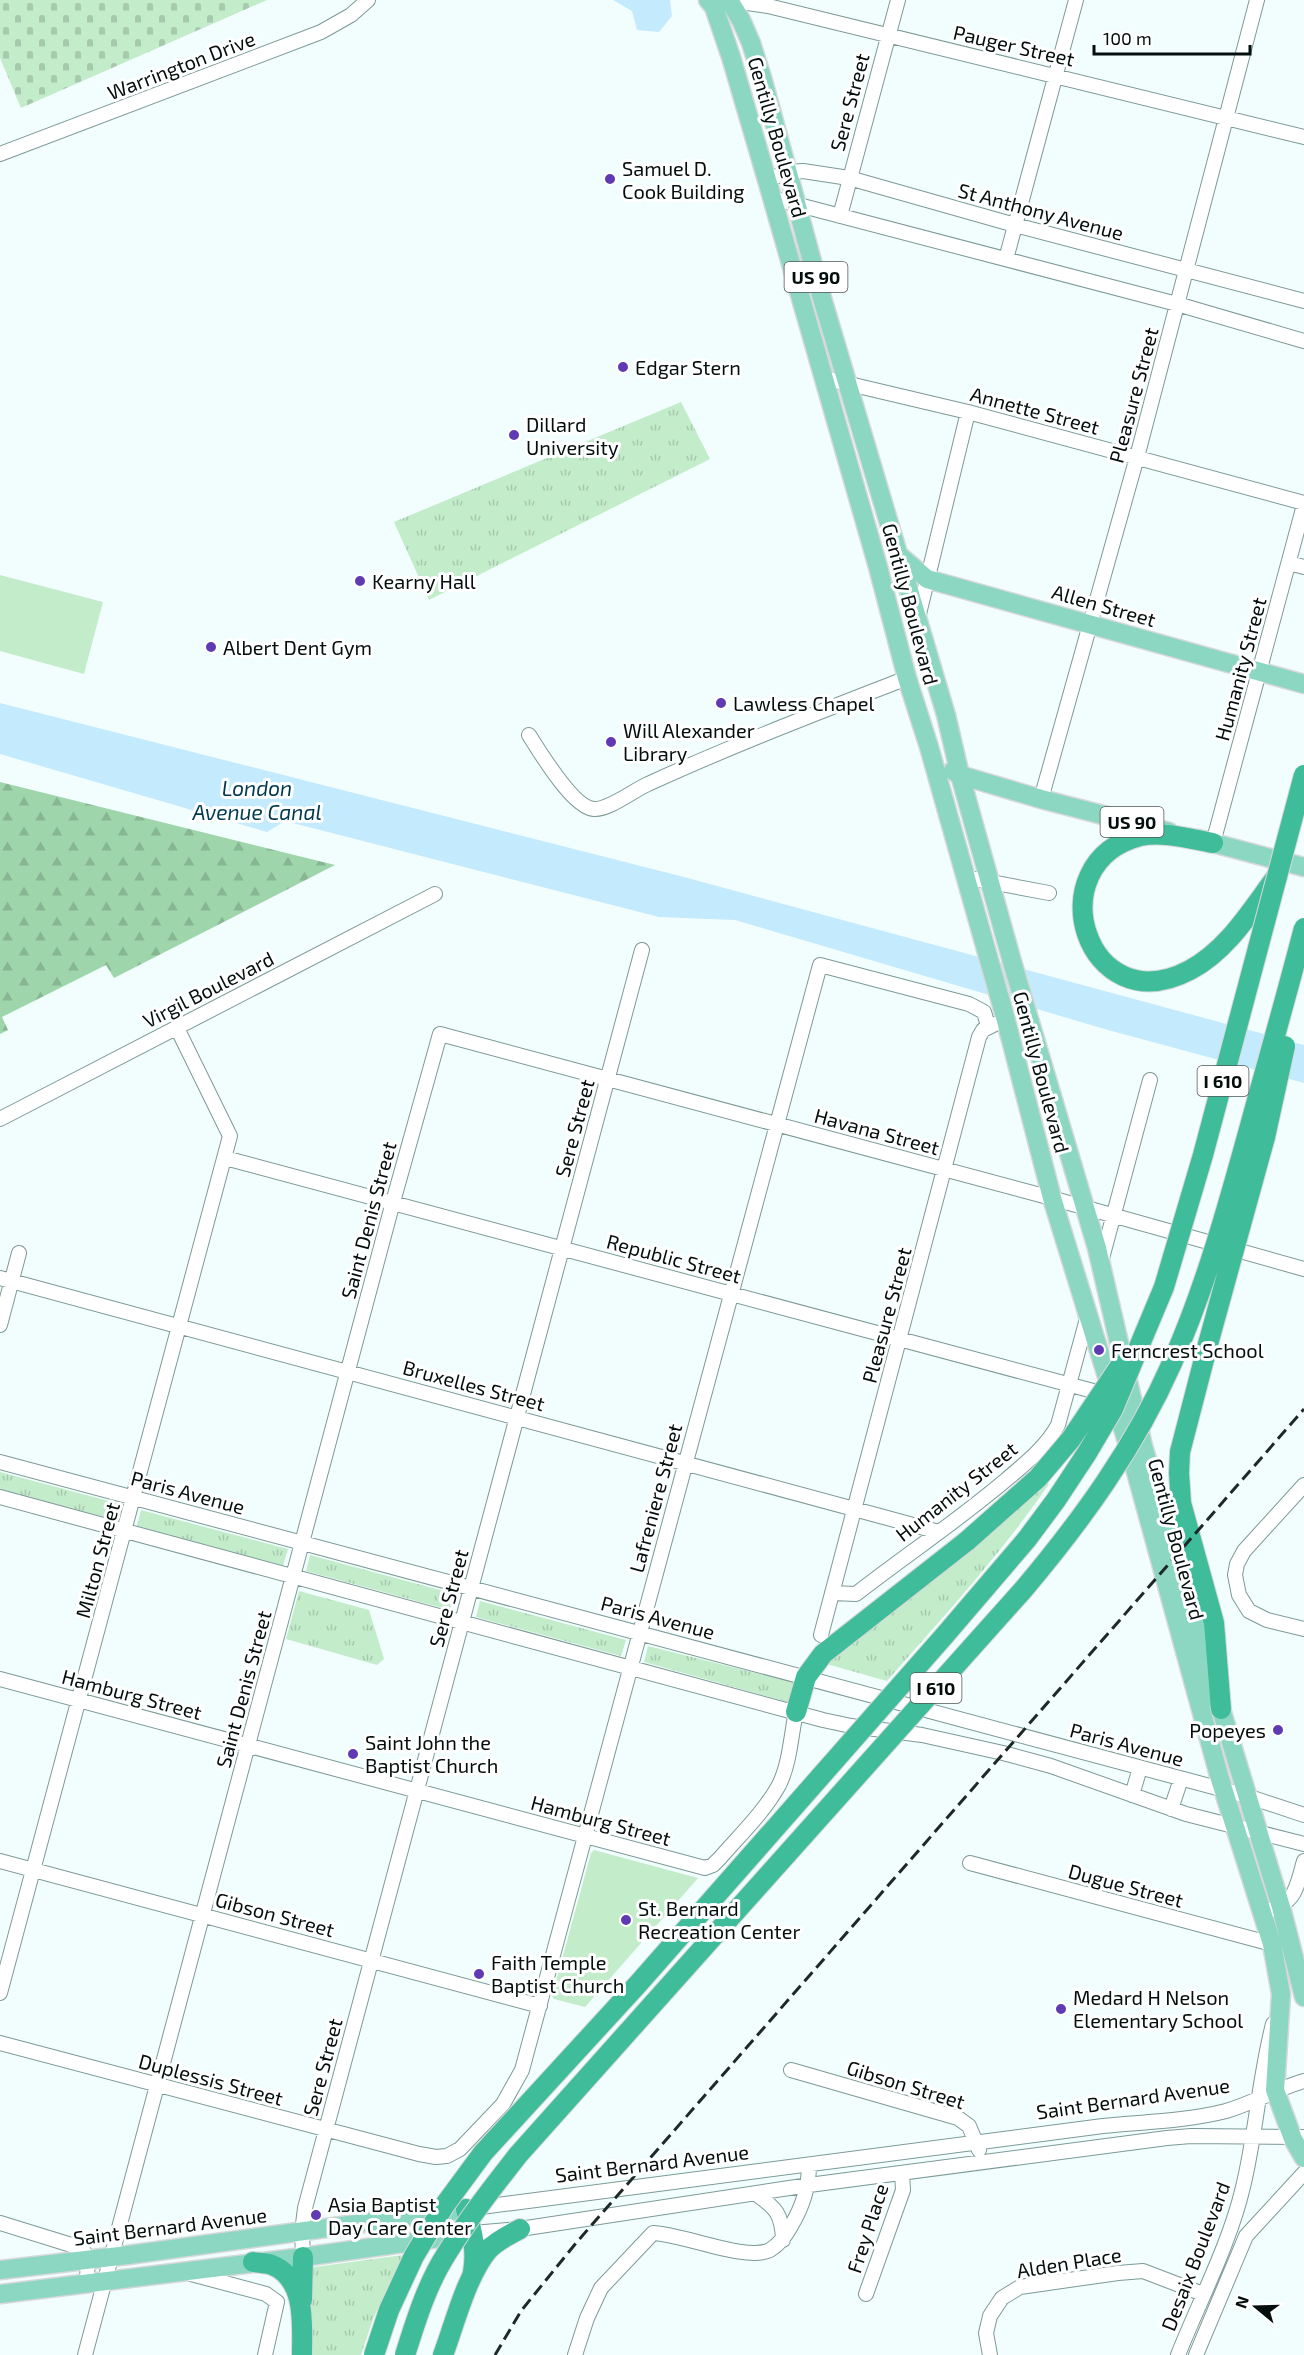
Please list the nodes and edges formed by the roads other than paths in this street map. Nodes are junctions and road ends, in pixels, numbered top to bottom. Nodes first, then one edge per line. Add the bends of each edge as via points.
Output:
1 (368, 0) edge
2 (898, 0) edge
3 (1076, 0) edge
4 (1257, 0) edge
5 (720, 2) edge
6 (888, 35) junction
7 (1055, 75) junction
8 (1227, 117) junction
9 (1304, 136) edge
10 (0, 154) edge
11 (789, 172) junction
12 (849, 178) junction
13 (767, 180) junction
14 (772, 198) junction
15 (797, 205) junction
16 (840, 216) junction
17 (1015, 225) junction
18 (1006, 259) junction
19 (1186, 270) junction
20 (1304, 301) edge
21 (1177, 304) junction
22 (1304, 341) edge
23 (825, 378) junction
24 (848, 383) junction
25 (968, 412) junction
26 (1137, 457) junction
27 (1304, 504) edge
28 (899, 556) junction
29 (1288, 563) junction
30 (1304, 567) edge
31 (927, 579) junction
32 (918, 618) junction
33 (1090, 625) junction
34 (1259, 672) junction
35 (907, 678) junction
36 (1304, 684) edge
37 (529, 735) dead end
38 (929, 747) junction
39 (960, 775) junction
40 (1304, 775) edge
41 (1041, 800) junction
42 (1213, 843) junction
43 (1304, 867) edge
44 (1279, 874) junction
45 (964, 877) junction
46 (990, 882) junction
47 (1049, 893) dead end
48 (435, 894) dead end
49 (1304, 928) edge
50 (642, 950) dead end
51 (1294, 965) junction
52 (999, 1020) junction
53 (177, 1028) junction
54 (440, 1034) joint
55 (607, 1078) junction
56 (1150, 1080) dead end
57 (0, 1119) edge
58 (777, 1125) junction
59 (225, 1158) junction
60 (945, 1170) junction
61 (1052, 1198) junction
62 (393, 1202) junction
63 (1084, 1207) junction
64 (1113, 1216) junction
65 (562, 1248) junction
66 (20, 1253) dead end
67 (1100, 1264) junction
68 (1304, 1269) edge
69 (6, 1279) edge
70 (1164, 1287) junction
71 (730, 1293) junction
72 (1089, 1313) junction
73 (0, 1325) edge
74 (179, 1327) junction
75 (900, 1338) junction
76 (347, 1372) junction
77 (1069, 1385) junction
78 (1113, 1396) junction
79 (517, 1416) junction
80 (0, 1462) edge
81 (685, 1463) junction
82 (1304, 1485) edge
83 (0, 1497) edge
84 (134, 1497) junction
85 (854, 1508) junction
86 (125, 1531) junction
87 (939, 1532) junction
88 (302, 1542) junction
89 (294, 1576) junction
90 (471, 1588) junction
91 (832, 1593) junction
92 (462, 1622) junction
93 (1304, 1629) edge
94 (640, 1633) junction
95 (821, 1635) dead end
96 (630, 1667) junction
97 (806, 1677) junction
98 (0, 1679) edge
99 (80, 1700) junction
100 (1221, 1709) junction
101 (796, 1712) junction
102 (248, 1746) junction
103 (1140, 1768) junction
104 (1180, 1779) junction
105 (417, 1790) junction
106 (1224, 1790) junction
107 (1132, 1795) junction
108 (1247, 1796) junction
109 (1171, 1809) junction
110 (1304, 1815) edge
111 (1235, 1828) junction
112 (1260, 1834) junction
113 (585, 1837) junction
114 (1304, 1844) edge
115 (0, 1860) edge
116 (1304, 1862) edge
117 (970, 1863) dead end
118 (33, 1869) junction
119 (1281, 1907) junction
120 (1263, 1913) junction
121 (203, 1915) junction
122 (1272, 1944) junction
123 (371, 1960) junction
124 (0, 1993) edge
125 (1281, 1994) junction
126 (1304, 1997) edge
127 (540, 2006) junction
128 (0, 2043) edge
129 (791, 2070) dead end
130 (1304, 2081) edge
131 (157, 2085) junction
132 (1275, 2090) junction
133 (1257, 2100) junction
134 (326, 2129) junction
135 (1252, 2138) junction
136 (1298, 2138) edge
137 (978, 2143) junction
138 (447, 2156) joint
139 (1304, 2158) edge
140 (981, 2163) junction
141 (809, 2165) junction
142 (902, 2173) junction
143 (1304, 2173) edge
144 (809, 2186) junction
145 (756, 2194) junction
146 (466, 2210) junction
147 (0, 2223) edge
148 (520, 2229) junction
149 (302, 2232) junction
150 (473, 2233) junction
151 (783, 2240) junction
152 (110, 2257) junction
153 (303, 2257) junction
154 (87, 2260) junction
155 (253, 2262) junction
156 (0, 2270) edge
157 (180, 2271) junction
158 (472, 2278) junction
159 (96, 2281) junction
160 (0, 2294) edge
161 (866, 2294) dead end
162 (1203, 2294) junction
163 (302, 2310) junction
164 (85, 2355) edge
165 (265, 2355) edge
166 (302, 2355) edge
167 (374, 2355) edge
168 (405, 2355) edge
169 (443, 2355) edge
170 (575, 2355) edge
171 (990, 2355) edge
172 (1178, 2355) edge
173 (1196, 2355) edge

1 - 10 street, Warrington Drive via 321,32
2 - 6 street, Sere Street
3 - 7 street
4 - 8 street, Pleasure Street
5 - 6 street, Pauger Street via 768,6
5 - 11 main road, Gentilly Boulevard / US 90 via 751,43
5 - 13 main road, Gentilly Boulevard / US 90 via 731,57
6 - 7 street, Pauger Street
6 - 12 street, Sere Street
7 - 8 street, Pauger Street
7 - 17 street
8 - 9 street, Pauger Street
8 - 19 street, Pleasure Street
11 - 12 street, St Anthony Avenue
11 - 13 street, St Anthony Avenue
11 - 15 main road, Gentilly Boulevard / US 90
12 - 16 street, Sere Street
12 - 17 street, St Anthony Avenue
13 - 14 main road, Gentilly Boulevard / US 90
14 - 15 street
14 - 23 main road, Gentilly Boulevard / US 90
15 - 16 street
15 - 24 main road, Gentilly Boulevard / US 90
16 - 18 street
17 - 18 street
17 - 19 street, St Anthony Avenue
18 - 21 street
19 - 20 street, St Anthony Avenue
19 - 21 street, Pleasure Street
21 - 22 street
21 - 26 street, Pleasure Street
23 - 24 street, Annette Street
23 - 35 main road, Gentilly Boulevard / US 90
24 - 25 street, Annette Street
24 - 28 main road, Gentilly Boulevard / US 90
25 - 26 street, Annette Street
25 - 31 street
26 - 27 street, Annette Street
26 - 33 street, Pleasure Street
27 - 29 street, Humanity Street
28 - 31 main road, Allen Street
28 - 32 main road, Gentilly Boulevard
29 - 30 street
29 - 34 street, Humanity Street
31 - 32 street
31 - 33 main road, Allen Street
32 - 39 main road, Gentilly Boulevard
33 - 34 main road, Allen Street
33 - 41 street, Pleasure Street
34 - 36 main road, Allen Street
34 - 42 street, Humanity Street
35 - 37 street via 760,736 595,810 582,805 550,768
35 - 38 main road, Gentilly Boulevard / US 90
38 - 39 main road, US 90 via 943,764
38 - 45 main road, Gentilly Boulevard
39 - 41 main road, US 90
39 - 46 main road, Gentilly Boulevard
40 - 44 highway, I 610, bridge
41 - 42 main road, US 90
42 - 43 main road, US 90
42 - 44 highway via 1141,836 1108,853 1096,866 1089,879 1082,915 1095,950 1114,971 1138,980 1182,973 1227,940
44 - 70 highway, I 610, bridge
45 - 46 street
45 - 52 main road, Gentilly Boulevard
46 - 47 street
46 - 63 main road, Gentilly Boulevard
48 - 53 street, Virgil Boulevard
49 - 51 highway, I 610, bridge
50 - 55 street, Sere Street
51 - 100 highway, bridge via 1299,985 1265,1137 1180,1452 1181,1503 1214,1623
51 - 168 highway, I 610, bridge via 1204,1284 1155,1398 1095,1499 1023,1590 518,2155 446,2254 429,2287
52 - 58 street, Lafreniere Street via 969,1004 820,964
52 - 60 street, Pleasure Street via 982,1030
52 - 61 main road, Gentilly Boulevard
53 - 57 street, Virgil Boulevard
53 - 59 street, Milton Street via 230,1136
54 - 55 street, Havana Street
54 - 62 street, Saint Denis Street
55 - 58 street, Havana Street
55 - 65 street, Sere Street
56 - 64 street
58 - 60 street, Havana Street
58 - 71 street, Lafreniere Street
59 - 62 street, Republic Street
59 - 74 street, Milton Street
60 - 61 street, Havana Street
60 - 75 street, Pleasure Street
61 - 63 street, Havana Street
61 - 72 main road, Gentilly Boulevard
62 - 65 street, Republic Street
62 - 76 street, Saint Denis Street
63 - 64 street, Havana Street
63 - 67 main road, Gentilly Boulevard
64 - 67 street
64 - 68 street, Havana Street
65 - 71 street, Republic Street
65 - 79 street, Sere Street
66 - 69 street
67 - 100 main road, Gentilly Boulevard via 1143,1446
69 - 73 street
69 - 74 street, Bruxelles Street
70 - 97 highway, bridge via 1116,1373 1071,1439 1038,1478 967,1541 830,1647
70 - 167 highway, I 610, bridge via 1113,1408 1056,1500 882,1707 483,2153 414,2256
71 - 75 street, Republic Street
71 - 81 street, Lafreniere Street
72 - 77 street, Humanity Street
72 - 78 main road, Gentilly Boulevard
74 - 76 street, Bruxelles Street
74 - 84 street, Milton Street
75 - 77 street, Republic Street
75 - 85 street, Pleasure Street
76 - 79 street, Bruxelles Street
76 - 88 street, Saint Denis Street
77 - 78 street, Republic Street
77 - 87 street, Humanity Street via 1054,1433 1021,1468
78 - 106 main road, Gentilly Boulevard
79 - 81 street, Bruxelles Street
79 - 90 street, Sere Street
80 - 84 street, Paris Avenue
81 - 85 street, Bruxelles Street
81 - 94 street, Lafreniere Street
82 - 93 street via 1244,1551 1235,1575 1239,1594 1249,1611
83 - 86 street
84 - 86 street, Milton Street
84 - 88 street, Paris Avenue
85 - 87 street, Bruxelles Street
85 - 91 street, Pleasure Street
86 - 89 street
86 - 99 street, Milton Street
87 - 91 street, Humanity Street via 856,1594
88 - 89 street, Saint Denis Street
88 - 90 street, Paris Avenue
89 - 92 street
89 - 102 street, Saint Denis Street
90 - 92 street, Sere Street
90 - 94 street, Paris Avenue
91 - 95 street, Pleasure Street
92 - 96 street
92 - 105 street, Sere Street
94 - 96 street, Lafreniere Street
94 - 97 street, Paris Avenue
96 - 101 street
96 - 113 street, Lafreniere Street
97 - 101 highway
97 - 103 street, Paris Avenue
98 - 99 street, Hamburg Street
99 - 102 street, Hamburg Street
99 - 118 street, Milton Street
100 - 108 main road, Gentilly Boulevard
101 - 107 street via 851,1726 922,1735 1003,1753
101 - 113 street, Hamburg Street via 779,1785 710,1867
102 - 105 street, Hamburg Street
102 - 121 street, Saint Denis Street
103 - 104 street, Paris Avenue
103 - 107 street
104 - 106 street, Paris Avenue
104 - 109 street
105 - 113 street, Hamburg Street
105 - 123 street, Sere Street
106 - 108 street, Paris Avenue
106 - 111 main road, Gentilly Boulevard
107 - 109 street
108 - 110 street, Paris Avenue
108 - 112 main road, Gentilly Boulevard
109 - 111 street
111 - 112 street
111 - 120 main road, Gentilly Boulevard
112 - 114 street
112 - 119 main road, Gentilly Boulevard
113 - 127 street, Lafreniere Street
115 - 118 street, Gibson Street
116 - 119 street via 1295,1894
117 - 122 street, Dugue Street
118 - 121 street, Gibson Street
118 - 124 street, Milton Street
119 - 120 street
119 - 126 main road, Gentilly Boulevard
120 - 122 main road, Gentilly Boulevard
121 - 123 street, Gibson Street
121 - 131 street, Saint Denis Street
122 - 125 main road, Gentilly Boulevard
123 - 127 street, Gibson Street
123 - 134 street, Sere Street
125 - 132 main road, Gentilly Boulevard
125 - 133 street, Desaix Boulevard
127 - 138 street, Lafreniere Street via 515,2085 503,2104 460,2149
128 - 131 street, Duplessis Street
129 - 137 street, Gibson Street via 958,2118 969,2126
130 - 132 street, Saint Bernard Avenue
131 - 134 street, Duplessis Street
131 - 152 street, Saint Denis Street
132 - 133 street, Saint Bernard Avenue
132 - 136 main road, Gentilly Boulevard
133 - 135 street, Desaix Boulevard
133 - 137 street, Saint Bernard Avenue via 1207,2114
134 - 138 street, Duplessis Street via 419,2154
134 - 149 street, Sere Street
135 - 136 street
135 - 140 street via 1167,2138
135 - 162 street, Desaix Boulevard via 1238,2204
136 - 139 main road, Gentilly Boulevard
137 - 140 street, Gibson Street
137 - 141 street, Saint Bernard Avenue
140 - 142 street
141 - 144 street
141 - 146 street, Saint Bernard Avenue
142 - 144 street
142 - 161 street, Frey Place via 903,2190
143 - 173 street, Desaix Boulevard via 1246,2235
144 - 145 street
144 - 151 street
145 - 148 street
145 - 151 street via 776,2209
146 - 149 main road, Saint Bernard Avenue
146 - 150 highway
147 - 154 street via 76,2246 85,2251
148 - 150 street
148 - 158 highway via 489,2249
149 - 152 main road, Saint Bernard Avenue
149 - 153 street, Sere Street
150 - 153 main road
150 - 158 highway
151 - 170 street via 771,2249 753,2253 653,2234 601,2288
152 - 154 main road, Saint Bernard Avenue
152 - 159 street, Saint Denis Street
153 - 155 main road
153 - 163 highway
154 - 156 main road, Saint Bernard Avenue
154 - 159 street
155 - 157 main road
155 - 163 highway via 272,2265 289,2278
157 - 159 main road
157 - 165 street via 266,2294 277,2302
158 - 169 highway
159 - 160 main road
159 - 164 street, Saint Denis Street
162 - 171 street, Alden Place via 1143,2271 1020,2287 1002,2298 990,2316
162 - 172 street, Desaix Boulevard
163 - 166 highway

